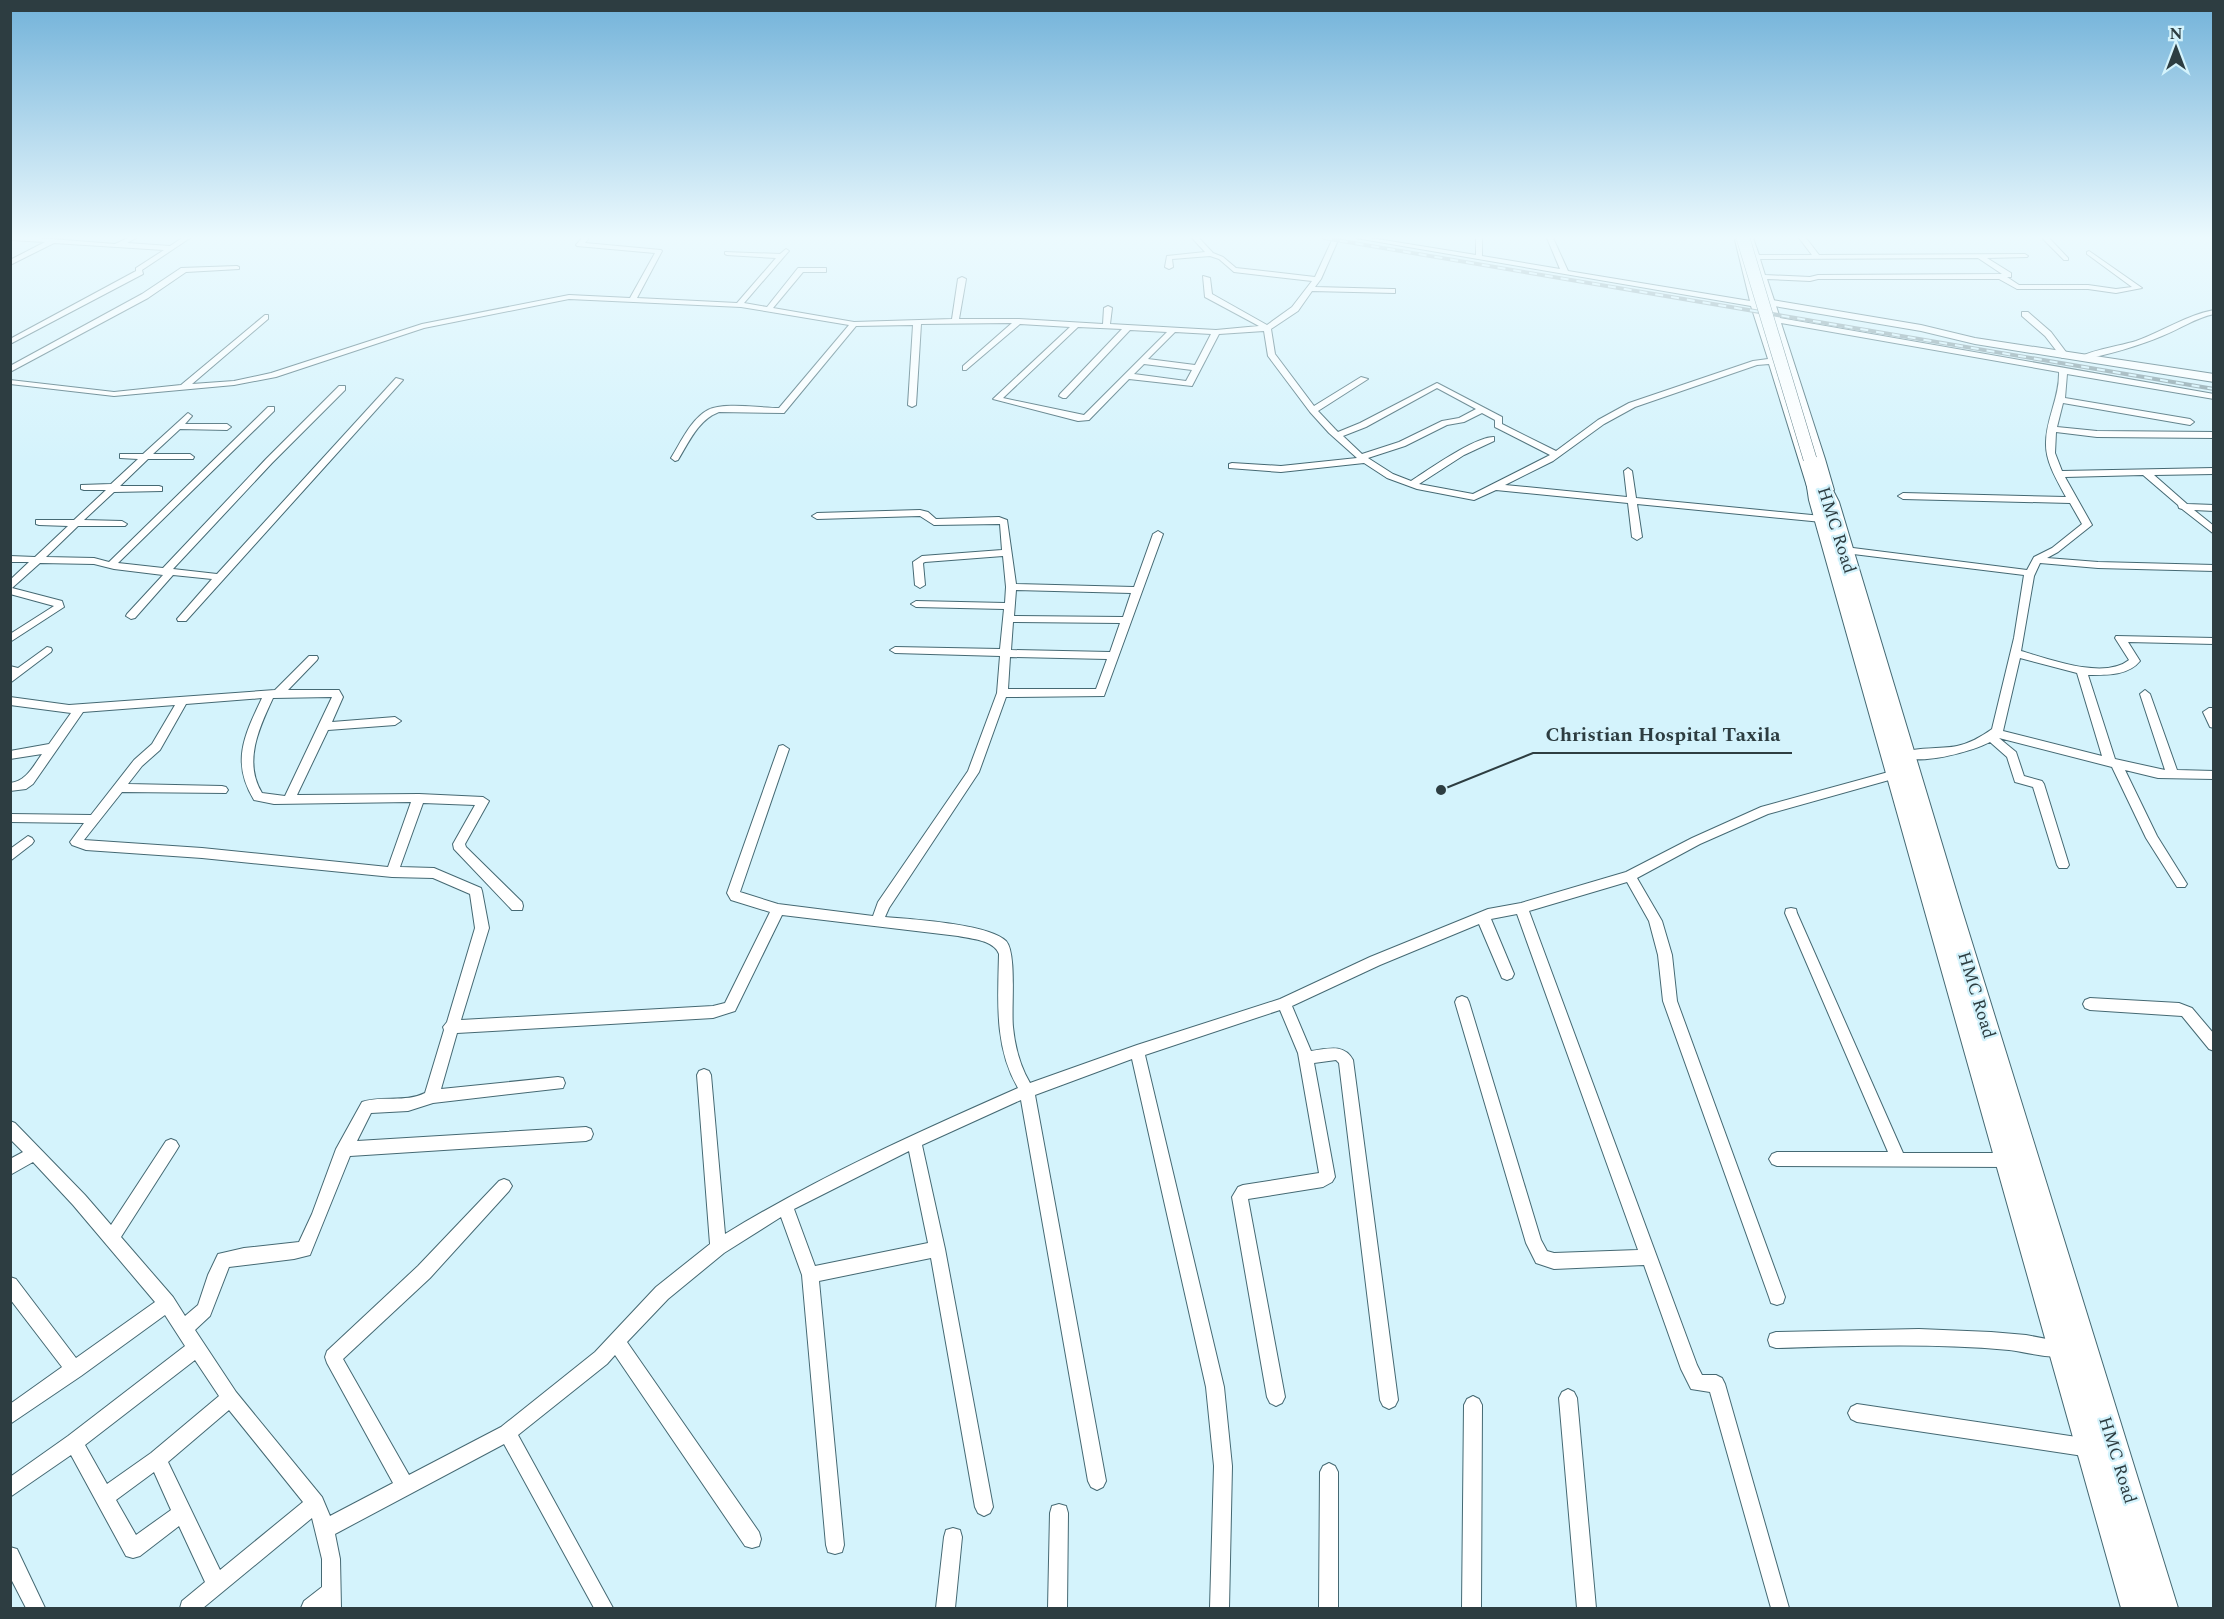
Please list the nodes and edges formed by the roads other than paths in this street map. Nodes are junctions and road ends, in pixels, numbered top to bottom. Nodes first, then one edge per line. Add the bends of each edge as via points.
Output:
1 (63, 314) edge
2 (113, 314) edge
3 (485, 314) edge
4 (790, 314) edge
5 (956, 314) edge
6 (1107, 314) edge
7 (1241, 314) edge
8 (1288, 314) edge
9 (1758, 314) edge
10 (1766, 314) edge
11 (1775, 314) edge
12 (1835, 314) edge
13 (2025, 314) dead end
14 (2204, 314) edge
15 (265, 317) dead end
16 (1777, 320) junction
17 (955, 321) junction
18 (1019, 321) junction
19 (916, 323) junction
20 (854, 324) junction
21 (1076, 325) junction
22 (1106, 327) junction
23 (1127, 328) junction
24 (1267, 328) junction
25 (1173, 330) junction
26 (1216, 332) junction
27 (10, 342) edge
28 (2065, 356) junction
29 (2082, 358) junction
30 (1143, 361) junction
31 (1773, 361) junction
32 (1197, 368) junction
33 (966, 369) dead end
34 (10, 370) edge
35 (2062, 370) junction
36 (1128, 376) junction
37 (2214, 378) edge
38 (1364, 379) dead end
39 (399, 380) dead end
40 (10, 382) edge
41 (342, 388) dead end
42 (182, 389) junction
43 (1063, 396) dead end
44 (2214, 397) edge
45 (2061, 400) junction
46 (912, 405) dead end
47 (271, 409) dead end
48 (1483, 409) junction
49 (1313, 410) junction
50 (188, 416) dead end
51 (2190, 422) dead end
52 (178, 426) junction
53 (227, 427) dead end
54 (2053, 429) junction
55 (1336, 435) junction
56 (2214, 435) edge
57 (1491, 439) dead end
58 (1556, 454) junction
59 (123, 456) dead end
60 (149, 456) junction
61 (190, 457) dead end
62 (675, 458) dead end
63 (1364, 459) junction
64 (1232, 466) dead end
65 (1628, 471) dead end
66 (2214, 471) edge
67 (2146, 473) junction
68 (2060, 474) junction
69 (1412, 484) junction
70 (84, 487) dead end
71 (1494, 487) junction
72 (115, 488) junction
73 (159, 489) dead end
74 (1903, 496) dead end
75 (2074, 500) junction
76 (1632, 501) junction
77 (2182, 506) junction
78 (1823, 507) junction
79 (2214, 508) edge
80 (817, 516) dead end
81 (39, 522) dead end
82 (78, 524) junction
83 (122, 524) dead end
84 (2214, 531) edge
85 (1158, 534) dead end
86 (1636, 537) dead end
87 (1845, 550) junction
88 (1007, 553) junction
89 (10, 559) edge
90 (39, 560) junction
91 (2037, 560) junction
92 (111, 565) junction
93 (2214, 568) edge
94 (168, 572) junction
95 (2031, 573) junction
96 (218, 577) junction
97 (920, 585) dead end
98 (10, 586) edge
99 (1011, 587) junction
100 (1137, 590) junction
101 (10, 591) edge
102 (916, 604) dead end
103 (1009, 613) junction
104 (131, 616) dead end
105 (182, 619) dead end
106 (1126, 620) junction
107 (10, 639) edge
108 (2214, 640) edge
109 (47, 650) dead end
110 (895, 650) dead end
111 (1006, 653) junction
112 (2015, 653) junction
113 (1114, 656) junction
114 (313, 658) dead end
115 (15, 670) edge
116 (2082, 671) junction
117 (10, 680) edge
118 (1002, 693) junction
119 (274, 694) junction
120 (2145, 694) dead end
121 (183, 700) junction
122 (10, 701) edge
123 (80, 708) junction
124 (2214, 712) edge
125 (395, 721) dead end
126 (2214, 724) edge
127 (324, 726) junction
128 (1993, 735) junction
129 (51, 748) junction
130 (783, 749) dead end
131 (10, 755) edge
132 (2114, 764) junction
133 (1904, 766) junction
134 (2172, 773) junction
135 (2214, 775) edge
136 (10, 787) edge
137 (118, 788) junction
138 (222, 790) dead end
139 (419, 798) junction
140 (289, 799) junction
141 (10, 818) edge
142 (93, 819) junction
143 (28, 841) dead end
144 (10, 856) edge
145 (2063, 865) dead end
146 (392, 872) junction
147 (1630, 876) junction
148 (2181, 884) dead end
149 (517, 906) dead end
150 (1521, 908) junction
151 (778, 909) junction
152 (1791, 914) dead end
153 (1483, 917) junction
154 (877, 922) junction
155 (1507, 974) dead end
156 (1462, 1002) dead end
157 (1284, 1003) junction
158 (2090, 1004) dead end
159 (450, 1027) junction
160 (2214, 1045) edge
161 (1137, 1051) junction
162 (1305, 1058) junction
163 (704, 1075) dead end
164 (558, 1083) dead end
165 (1027, 1091) junction
166 (431, 1097) junction
167 (10, 1128) edge
168 (586, 1134) dead end
169 (914, 1141) junction
170 (171, 1146) dead end
171 (344, 1149) junction
172 (36, 1153) junction
173 (1777, 1159) dead end
174 (1899, 1160) junction
175 (2007, 1160) junction
176 (10, 1168) edge
177 (504, 1186) dead end
178 (784, 1206) junction
179 (111, 1239) junction
180 (718, 1247) junction
181 (937, 1249) junction
182 (1649, 1257) junction
183 (810, 1275) junction
184 (10, 1285) edge
185 (1777, 1297) dead end
186 (167, 1303) junction
187 (183, 1329) junction
188 (1776, 1340) dead end
189 (616, 1341) junction
190 (195, 1349) junction
191 (2062, 1349) junction
192 (75, 1370) junction
193 (1276, 1397) dead end
194 (230, 1398) junction
195 (1568, 1398) dead end
196 (1389, 1400) dead end
197 (1473, 1405) dead end
198 (1857, 1413) dead end
199 (10, 1415) edge
200 (507, 1433) junction
201 (74, 1442) junction
202 (2090, 1448) junction
203 (157, 1459) junction
204 (1329, 1472) dead end
205 (1097, 1481) dead end
206 (404, 1485) junction
207 (10, 1488) edge
208 (104, 1497) junction
209 (316, 1503) junction
210 (984, 1507) dead end
211 (182, 1513) junction
212 (1059, 1513) dead end
213 (326, 1529) junction
214 (953, 1536) dead end
215 (752, 1539) dead end
216 (835, 1545) dead end
217 (11, 1557) edge
218 (217, 1586) junction
219 (332, 1600) edge
220 (36, 1608) edge
221 (189, 1608) edge
222 (311, 1608) edge
223 (604, 1608) edge
224 (945, 1608) edge
225 (1057, 1608) edge
226 (1220, 1608) edge
227 (1328, 1608) edge
228 (1471, 1608) edge
229 (1587, 1608) edge
230 (1779, 1608) edge
231 (2137, 1608) edge
232 (2163, 1608) edge

1 - 27 street
2 - 34 street
3 - 42 street via 422,326 273,375
4 - 20 street
5 - 17 street
6 - 22 street
7 - 24 street
8 - 24 street
9 - 31 street
10 - 78 main road, HMC Road, bridge
11 - 16 street
12 - 28 street
13 - 28 street
14 - 29 street via 2158,335
15 - 42 street
16 - 35 street
16 - 78 street via 1821,459
17 - 18 street
17 - 19 street
18 - 21 street
18 - 33 street
19 - 20 street
19 - 46 street
20 - 62 street via 781,411 711,411 703,416
21 - 22 street
21 - 36 street via 997,399 1086,418
22 - 23 street
23 - 25 street
23 - 43 street
24 - 26 street
24 - 49 street via 1271,354
25 - 26 street
25 - 30 street
26 - 32 street
28 - 29 street
29 - 37 street
30 - 32 street
30 - 36 street
31 - 58 street via 1756,363 1632,405
31 - 78 street
32 - 36 street via 1186,385
35 - 44 street
35 - 45 street
38 - 49 street
39 - 96 street
40 - 42 street via 114,394
41 - 94 street
45 - 51 street
45 - 54 street
47 - 92 street
48 - 55 street via 1437,385 1363,425
48 - 58 street via 1499,419 1498,425
48 - 63 street
49 - 55 street
50 - 52 street
52 - 53 street
52 - 60 street
54 - 56 street via 2097,434
54 - 68 street via 2050,456
55 - 63 street
57 - 69 street
58 - 71 street
59 - 60 street
60 - 61 street
60 - 72 street
63 - 64 street via 1281,469
63 - 69 street via 1390,476
65 - 76 street
66 - 67 street
67 - 68 street
67 - 77 street
68 - 75 street
69 - 71 street via 1474,497
70 - 72 street
71 - 76 street
72 - 73 street
72 - 82 street
74 - 75 street
75 - 91 street via 2087,525
76 - 78 street
76 - 86 street
77 - 79 street
77 - 84 street
78 - 87 main road, HMC Road
78 - 133 main road, HMC Road
80 - 88 street via 920,513 934,522 999,520 1004,522
81 - 82 street
82 - 83 street
82 - 90 street
85 - 100 street
87 - 95 street
87 - 133 main road, HMC Road
88 - 97 street via 922,560 918,562
88 - 99 street
89 - 90 street
90 - 92 street
90 - 98 street
91 - 93 street
91 - 95 street
92 - 94 street
94 - 96 street
94 - 104 street
95 - 112 street
96 - 105 street
99 - 100 street
99 - 103 street
100 - 106 street
101 - 107 street via 58,603 59,607
102 - 103 street
103 - 106 street
103 - 111 street
106 - 113 street
108 - 116 street via 2120,638 2136,661 2133,665
109 - 115 street
110 - 111 street
111 - 113 street
111 - 118 street
112 - 116 street
112 - 128 street via 2005,706
113 - 118 street via 1100,693
114 - 119 street
115 - 117 street
116 - 132 street
118 - 154 street via 973,772 883,906
119 - 121 street
119 - 127 street via 334,693 338,697
119 - 140 street via 252,732 245,770 258,797
120 - 134 street
121 - 123 street
121 - 137 street via 156,747
122 - 123 street
123 - 129 street
124 - 126 street via 2209,712
125 - 127 street
127 - 140 street
128 - 132 street
128 - 133 street via 1960,749 1928,754
128 - 145 street via 2012,755 2019,778 2038,784
129 - 131 street
129 - 136 street via 29,781
130 - 151 street via 733,893
132 - 134 street via 2158,774
132 - 148 street
133 - 147 street via 1766,810
133 - 175 main road, HMC Road
133 - 232 main road, HMC Road
134 - 135 street
137 - 138 street
137 - 142 street
139 - 140 street
139 - 146 street
139 - 149 street via 483,801 459,844 460,849
141 - 142 street
142 - 146 street via 78,844
143 - 144 street
146 - 159 street via 434,873 476,891 482,928
147 - 150 street
147 - 185 street via 1655,921 1665,955 1670,1001
150 - 153 street
150 - 182 street
151 - 154 street
151 - 159 street via 730,1006 713,1012
152 - 174 street
153 - 155 street
153 - 157 street
154 - 165 street via 978,935 1003,946 1004,1014 1017,1078
156 - 182 street via 1534,1243 1542,1257 1554,1261
157 - 161 street
157 - 162 street
158 - 160 street via 2180,1009 2187,1012
159 - 166 street
161 - 165 street
161 - 226 street via 1215,1387 1223,1466
162 - 193 street via 1327,1177 1243,1192 1240,1197
162 - 196 street via 1339,1054 1346,1060
163 - 180 street
164 - 166 street
165 - 169 street
165 - 205 street
166 - 171 street via 412,1104 367,1107
167 - 172 street
168 - 171 street
169 - 178 street
169 - 181 street
170 - 179 street
171 - 187 street via 304,1249 224,1260 204,1310
172 - 176 street
172 - 179 street
173 - 174 street
174 - 175 street
175 - 191 main road, HMC Road
177 - 206 street via 424,1272 333,1357
178 - 180 street
178 - 183 street
179 - 186 street
180 - 189 street via 662,1293
181 - 183 street
181 - 210 street
182 - 230 street via 1696,1383 1716,1384 1719,1390
183 - 216 street
184 - 192 street
186 - 187 street
186 - 192 street
187 - 190 street
188 - 191 street via 1949,1336
189 - 200 street via 601,1358
189 - 215 street
190 - 194 street
190 - 201 street
191 - 202 main road, HMC Road
192 - 199 street
194 - 203 street
194 - 209 street
195 - 229 street
197 - 228 street
198 - 202 street
200 - 206 street
200 - 223 street
201 - 207 street
201 - 208 street
202 - 231 main road, HMC Road
203 - 208 street
203 - 211 street
204 - 227 street
206 - 213 street
208 - 211 street via 134,1549
209 - 213 street
209 - 218 street
211 - 218 street
212 - 225 street
213 - 219 street
214 - 224 street
217 - 220 street
218 - 221 street
219 - 222 street

